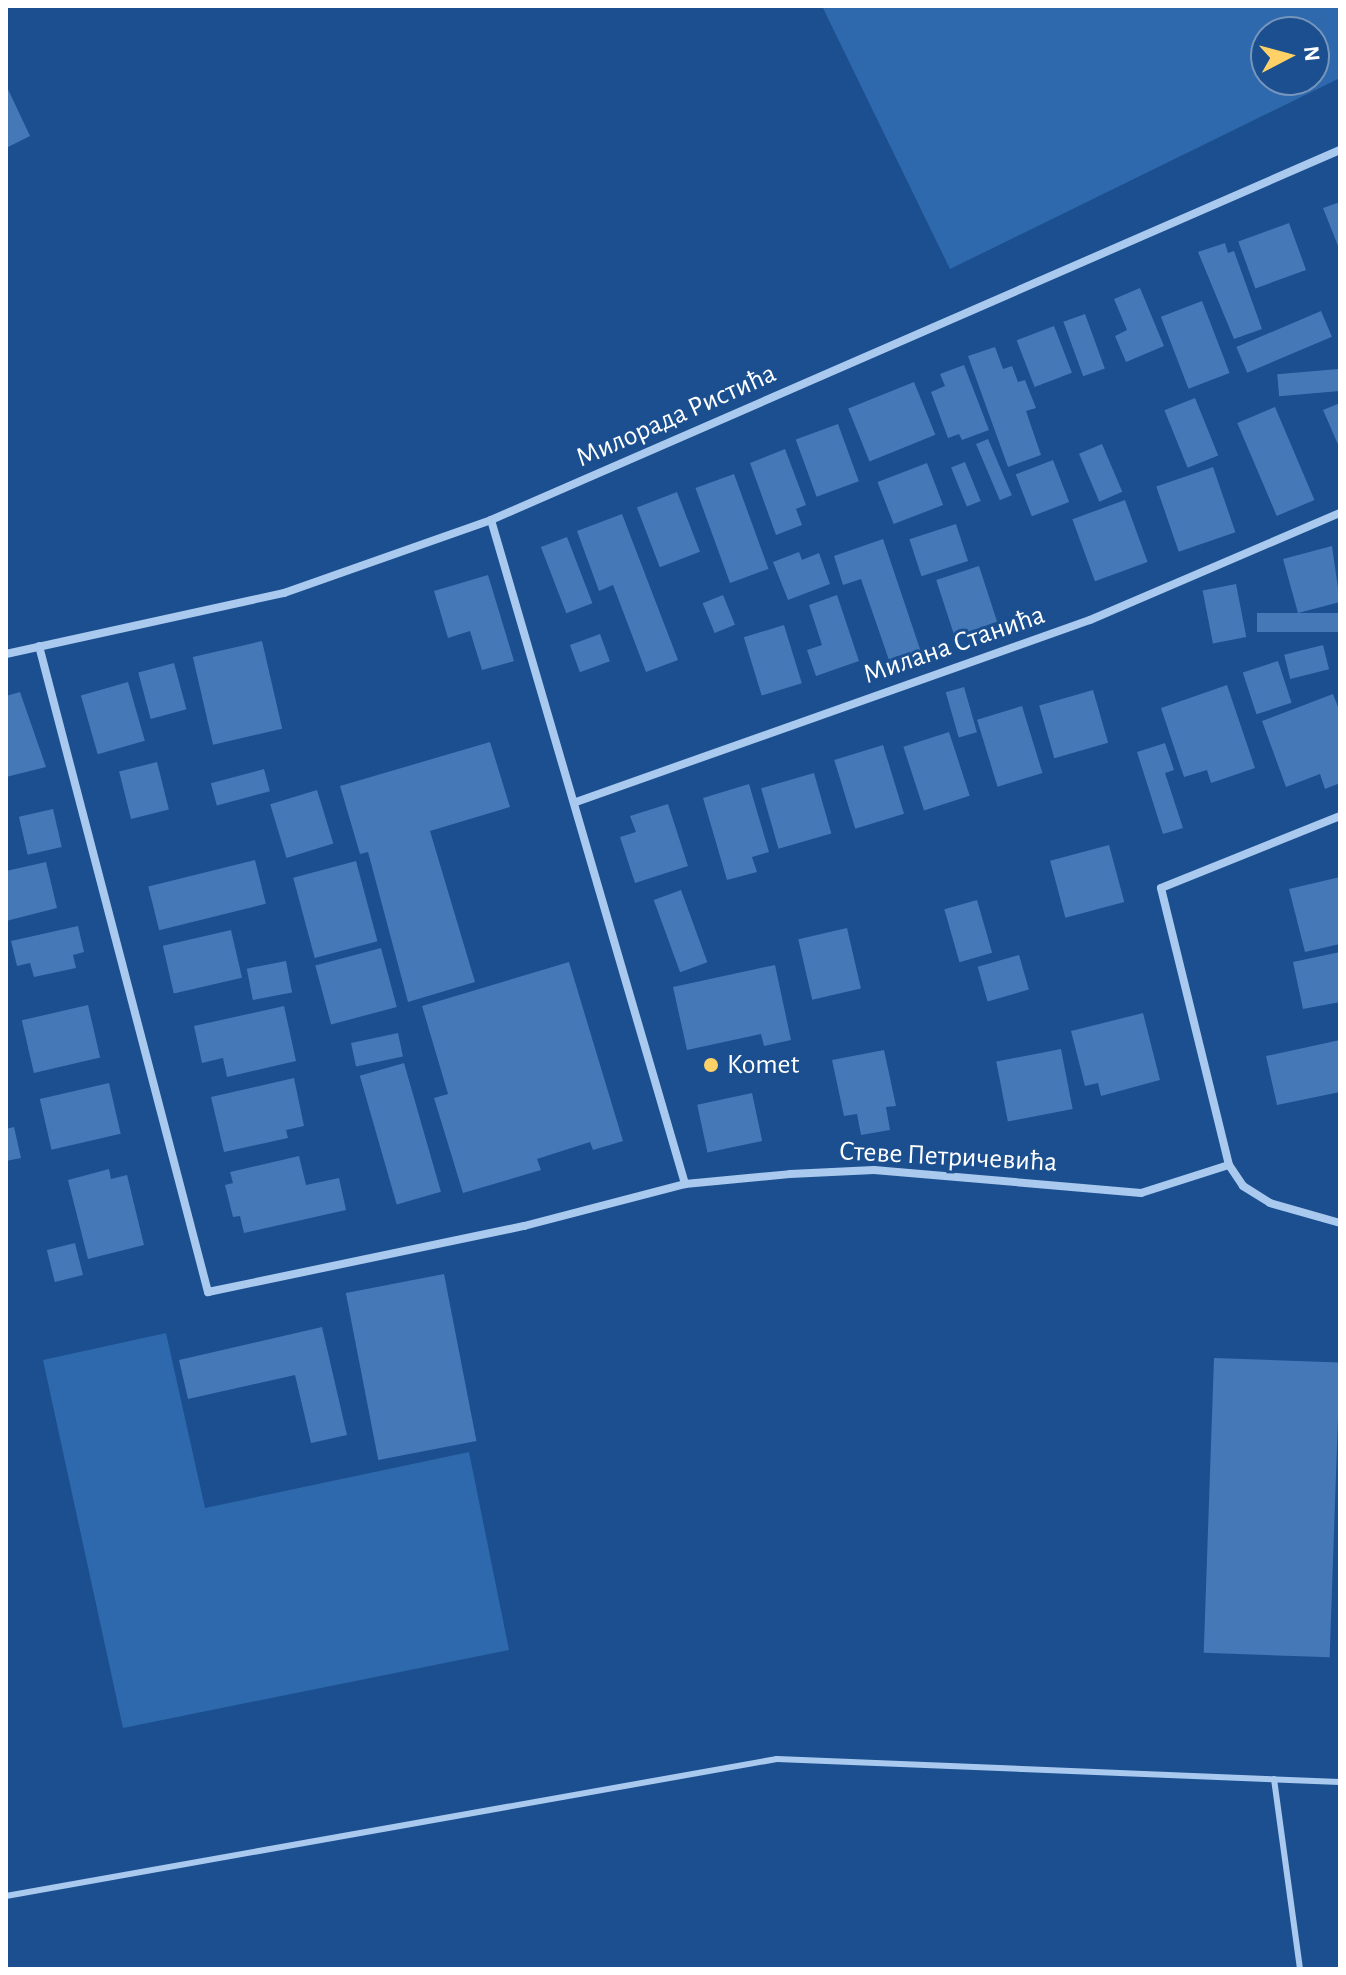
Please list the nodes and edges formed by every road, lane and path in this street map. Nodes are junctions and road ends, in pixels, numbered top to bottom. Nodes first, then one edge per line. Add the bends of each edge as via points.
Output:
1 (1340, 150) edge
2 (1340, 513) edge
3 (491, 520) junction
4 (39, 646) junction
5 (6, 654) edge
6 (576, 802) junction
7 (1340, 816) edge
8 (1229, 1165) junction
9 (685, 1184) junction
10 (1340, 1223) edge
11 (1274, 1779) junction
12 (1340, 1782) edge
13 (6, 1896) edge
14 (1300, 1969) edge

1 - 3 street, Милорада Ристића
2 - 6 street, Милана Станића via 1090,620
3 - 4 street, Милорада Ристића via 284,593
3 - 6 street
4 - 5 street, Милорада Ристића
4 - 9 street, Стеве Петричевића via 208,1292 524,1226
6 - 9 street
7 - 8 street via 1161,888
8 - 9 street, Стеве Петричевића via 1141,1193 874,1170
8 - 10 street via 1243,1186 1270,1203
11 - 12 lane
11 - 13 lane via 777,1759
11 - 14 lane

